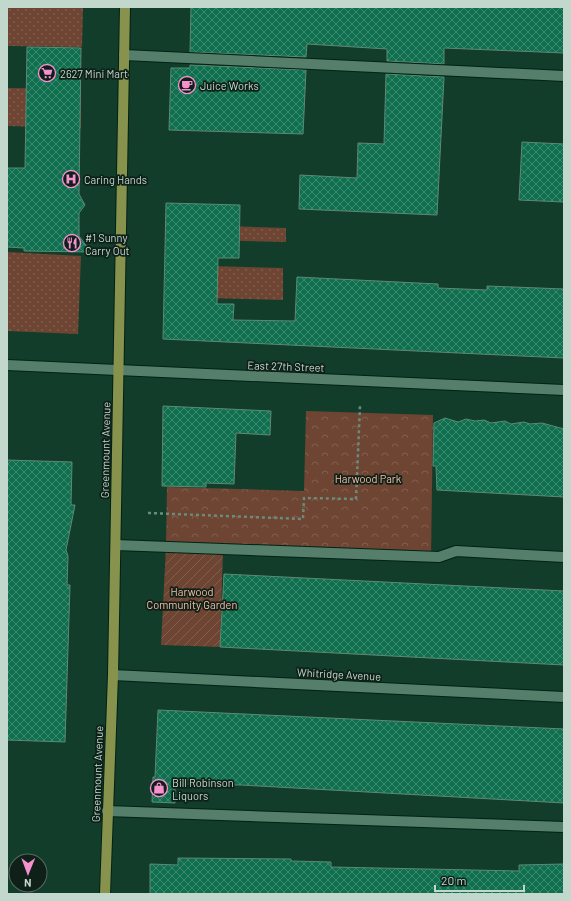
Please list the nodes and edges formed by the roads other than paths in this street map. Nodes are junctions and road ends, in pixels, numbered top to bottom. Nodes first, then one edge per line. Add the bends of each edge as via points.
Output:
1 (125, 7) edge
2 (124, 55) junction
3 (564, 76) edge
4 (7, 365) edge
5 (119, 371) junction
6 (564, 390) edge
7 (116, 545) junction
8 (564, 557) edge
9 (113, 675) junction
10 (564, 697) edge
11 (107, 811) junction
12 (564, 828) edge
13 (105, 894) edge

1 - 2 main road, Greenmount Avenue
2 - 3 street
2 - 5 main road, Greenmount Avenue
4 - 5 street, East 27th Street
5 - 6 street, East 27th Street
5 - 7 main road, Greenmount Avenue
7 - 8 street via 439,557 456,551
7 - 9 main road, Greenmount Avenue
9 - 10 street, Whitridge Avenue
9 - 11 main road, Greenmount Avenue
11 - 12 street
11 - 13 main road, Greenmount Avenue

